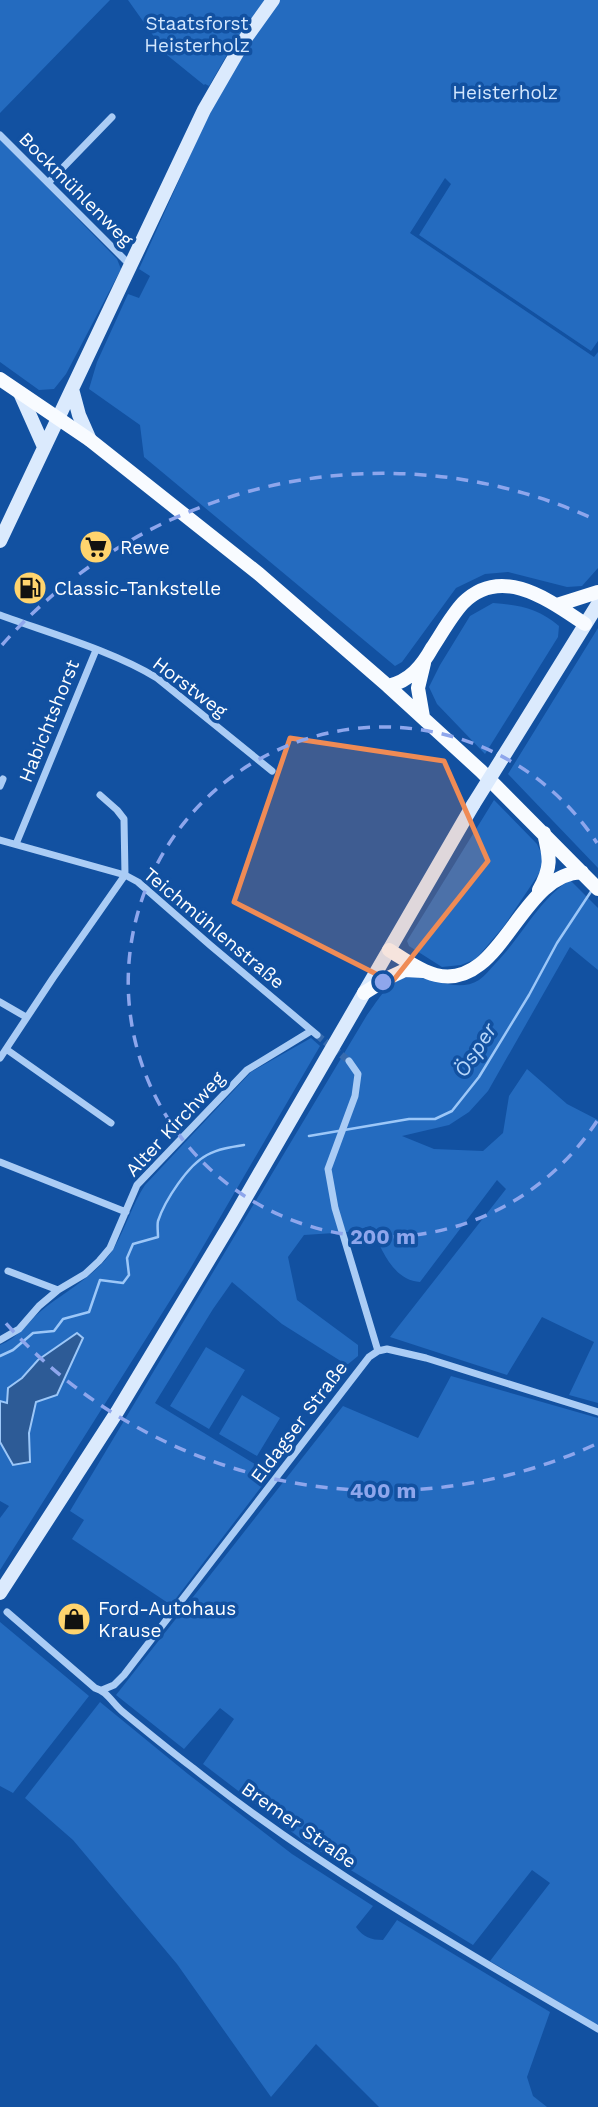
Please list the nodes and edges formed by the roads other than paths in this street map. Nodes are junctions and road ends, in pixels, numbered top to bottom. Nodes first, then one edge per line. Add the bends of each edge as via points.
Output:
1 (273, 0) edge
2 (112, 117) dead end
3 (0, 135) edge
4 (48, 183) junction
5 (130, 265) junction
6 (0, 379) edge
7 (72, 389) junction
8 (20, 393) junction
9 (57, 418) junction
10 (90, 440) junction
11 (44, 447) junction
12 (0, 541) edge
13 (598, 592) edge
14 (598, 604) edge
15 (557, 605) junction
16 (0, 615) edge
17 (585, 624) junction
18 (96, 650) junction
19 (424, 662) junction
20 (388, 685) junction
21 (423, 717) junction
22 (272, 771) dead end
23 (100, 795) dead end
24 (544, 833) junction
25 (0, 839) edge
26 (16, 844) junction
27 (584, 874) junction
28 (125, 875) junction
29 (598, 889) edge
30 (534, 901) junction
31 (389, 950) junction
32 (425, 971) junction
33 (363, 993) junction
34 (0, 1002) edge
35 (26, 1017) junction
36 (314, 1033) joint
37 (6, 1049) junction
38 (0, 1058) edge
39 (349, 1061) tunnel mouth
40 (111, 1123) dead end
41 (0, 1162) edge
42 (126, 1212) junction
43 (8, 1271) dead end
44 (58, 1290) junction
45 (0, 1340) edge
46 (378, 1351) junction
47 (598, 1412) edge
48 (0, 1593) edge
49 (7, 1612) dead end
50 (102, 1690) junction
51 (598, 2029) edge

1 - 5 main road via 204,110
2 - 4 street
3 - 4 street, Bockmühlenweg
4 - 5 street, Bockmühlenweg
5 - 7 main road
6 - 8 main road
7 - 9 main road
7 - 10 main road
8 - 9 main road
8 - 11 main road
9 - 10 main road
9 - 11 main road
10 - 20 main road via 259,573
11 - 12 main road
13 - 15 main road
14 - 17 main road
15 - 17 main road
15 - 19 main road via 521,587 481,591 464,601
16 - 18 street, Horstweg
17 - 31 main road, bridge
18 - 22 street, Horstweg via 157,678
18 - 26 street, Habichtshorst
19 - 20 main road via 409,678
19 - 21 main road via 418,688
20 - 21 main road
21 - 24 main road
23 - 28 street via 124,819
24 - 27 main road
24 - 30 main road via 550,860
25 - 26 street, Teichmühlenstraße
26 - 28 street, Teichmühlenstraße
27 - 29 main road
27 - 30 main road via 562,876
28 - 35 street
28 - 36 street, Teichmühlenstraße
30 - 32 main road via 477,967 462,975
31 - 32 main road
31 - 33 main road
32 - 33 main road via 405,970
33 - 48 main road via 117,1412
34 - 35 street
35 - 37 street
36 - 42 street, Alter Kirchweg via 247,1070 137,1185
37 - 38 street
37 - 40 street
39 - 46 street via 358,1074 355,1096 328,1169 335,1208
41 - 42 street
42 - 44 street, Alter Kirchweg via 99,1261
43 - 44 street
44 - 45 street, Alter Kirchweg via 19,1329
46 - 47 street via 426,1358
46 - 50 street, Eldagser Straße via 124,1675
49 - 50 street, Bremer Straße
50 - 51 street, Bremer Straße via 194,1769 305,1851

